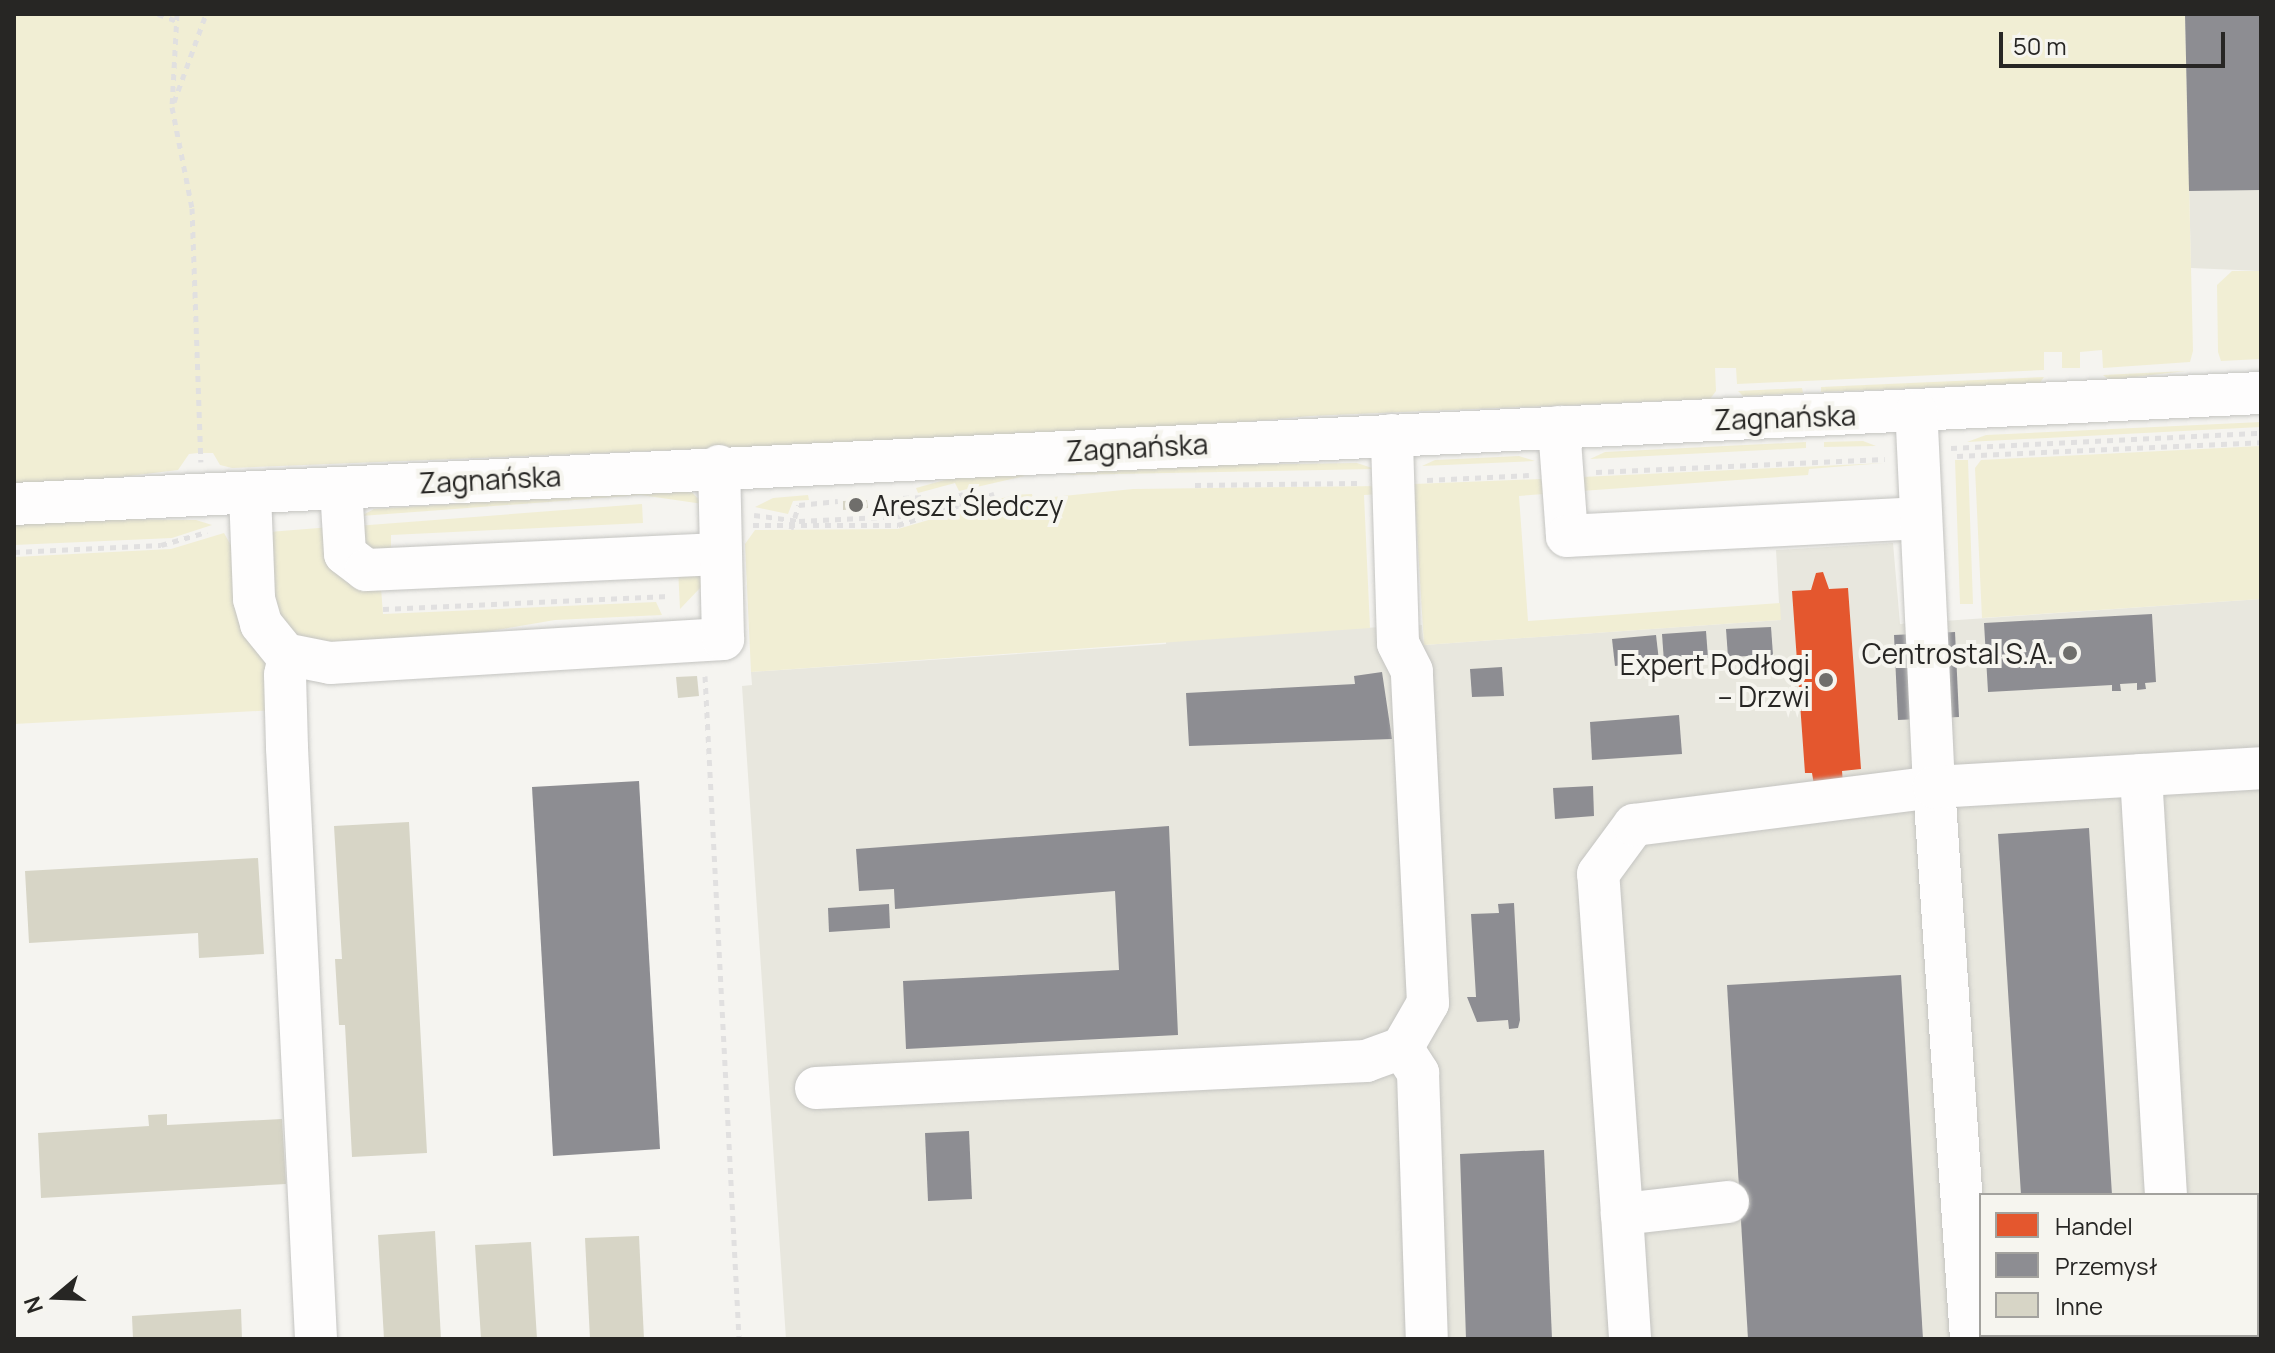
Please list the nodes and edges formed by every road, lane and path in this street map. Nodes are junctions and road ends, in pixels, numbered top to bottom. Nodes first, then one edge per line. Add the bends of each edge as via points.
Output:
1 (158, 14) edge
2 (206, 14) edge
3 (177, 18) edge
4 (172, 107) junction
5 (2261, 393) edge
6 (1916, 412) junction
7 (1559, 427) junction
8 (2261, 433) edge
9 (1392, 435) junction
10 (2261, 442) edge
11 (1962, 448) dead end
12 (1957, 456) dead end
13 (1891, 459) dead end
14 (719, 466) junction
15 (1583, 473) dead end
16 (1542, 474) dead end
17 (1414, 481) dead end
18 (1368, 483) dead end
19 (1180, 485) dead end
20 (341, 488) junction
21 (250, 493) junction
22 (1001, 493) dead end
23 (854, 499) dead end
24 (866, 499) dead end
25 (14, 504) edge
26 (960, 504) junction
27 (209, 512) junction
28 (1921, 518) junction
29 (791, 529) junction
30 (732, 542) junction
31 (14, 552) edge
32 (669, 596) dead end
33 (383, 609) dead end
34 (289, 656) junction
35 (698, 669) dead end
36 (2261, 768) edge
37 (2141, 775) junction
38 (1934, 787) junction
39 (1402, 1048) junction
40 (816, 1088) dead end
41 (2166, 1193) edge
42 (1728, 1202) dead end
43 (1622, 1214) junction
44 (316, 1339) edge
45 (739, 1339) edge
46 (1427, 1339) edge
47 (1630, 1339) edge
48 (1971, 1339) edge

1 - 3 path
2 - 4 path
3 - 4 path
4 - 27 path via 192,208
5 - 6 street, Zagnańska
6 - 7 street, Zagnańska
6 - 28 street
7 - 9 street, Zagnańska
7 - 28 street via 1567,536
8 - 11 path
9 - 14 street, Zagnańska
9 - 39 street via 1398,643 1412,671 1428,1003
10 - 12 path
13 - 15 path
14 - 20 street, Zagnańska
14 - 30 street
16 - 17 path
18 - 19 path
20 - 21 street, Zagnańska
20 - 30 street via 345,554 366,570
21 - 27 street, Zagnańska
21 - 34 street via 257,612 268,636
22 - 26 path
23 - 29 path via 799,505
24 - 26 path via 913,500 954,488
25 - 27 street, Zagnańska
26 - 29 path via 905,524
27 - 31 path via 161,545
28 - 38 street
29 - 30 path via 754,525
30 - 34 street via 723,639 330,663
32 - 33 path
34 - 44 street via 287,748
35 - 45 path via 705,676
36 - 37 street
37 - 38 street
37 - 41 street
38 - 43 street via 1634,825 1598,874
38 - 48 street
39 - 40 street via 1366,1061
39 - 46 street via 1418,1073
42 - 43 street
43 - 47 street

